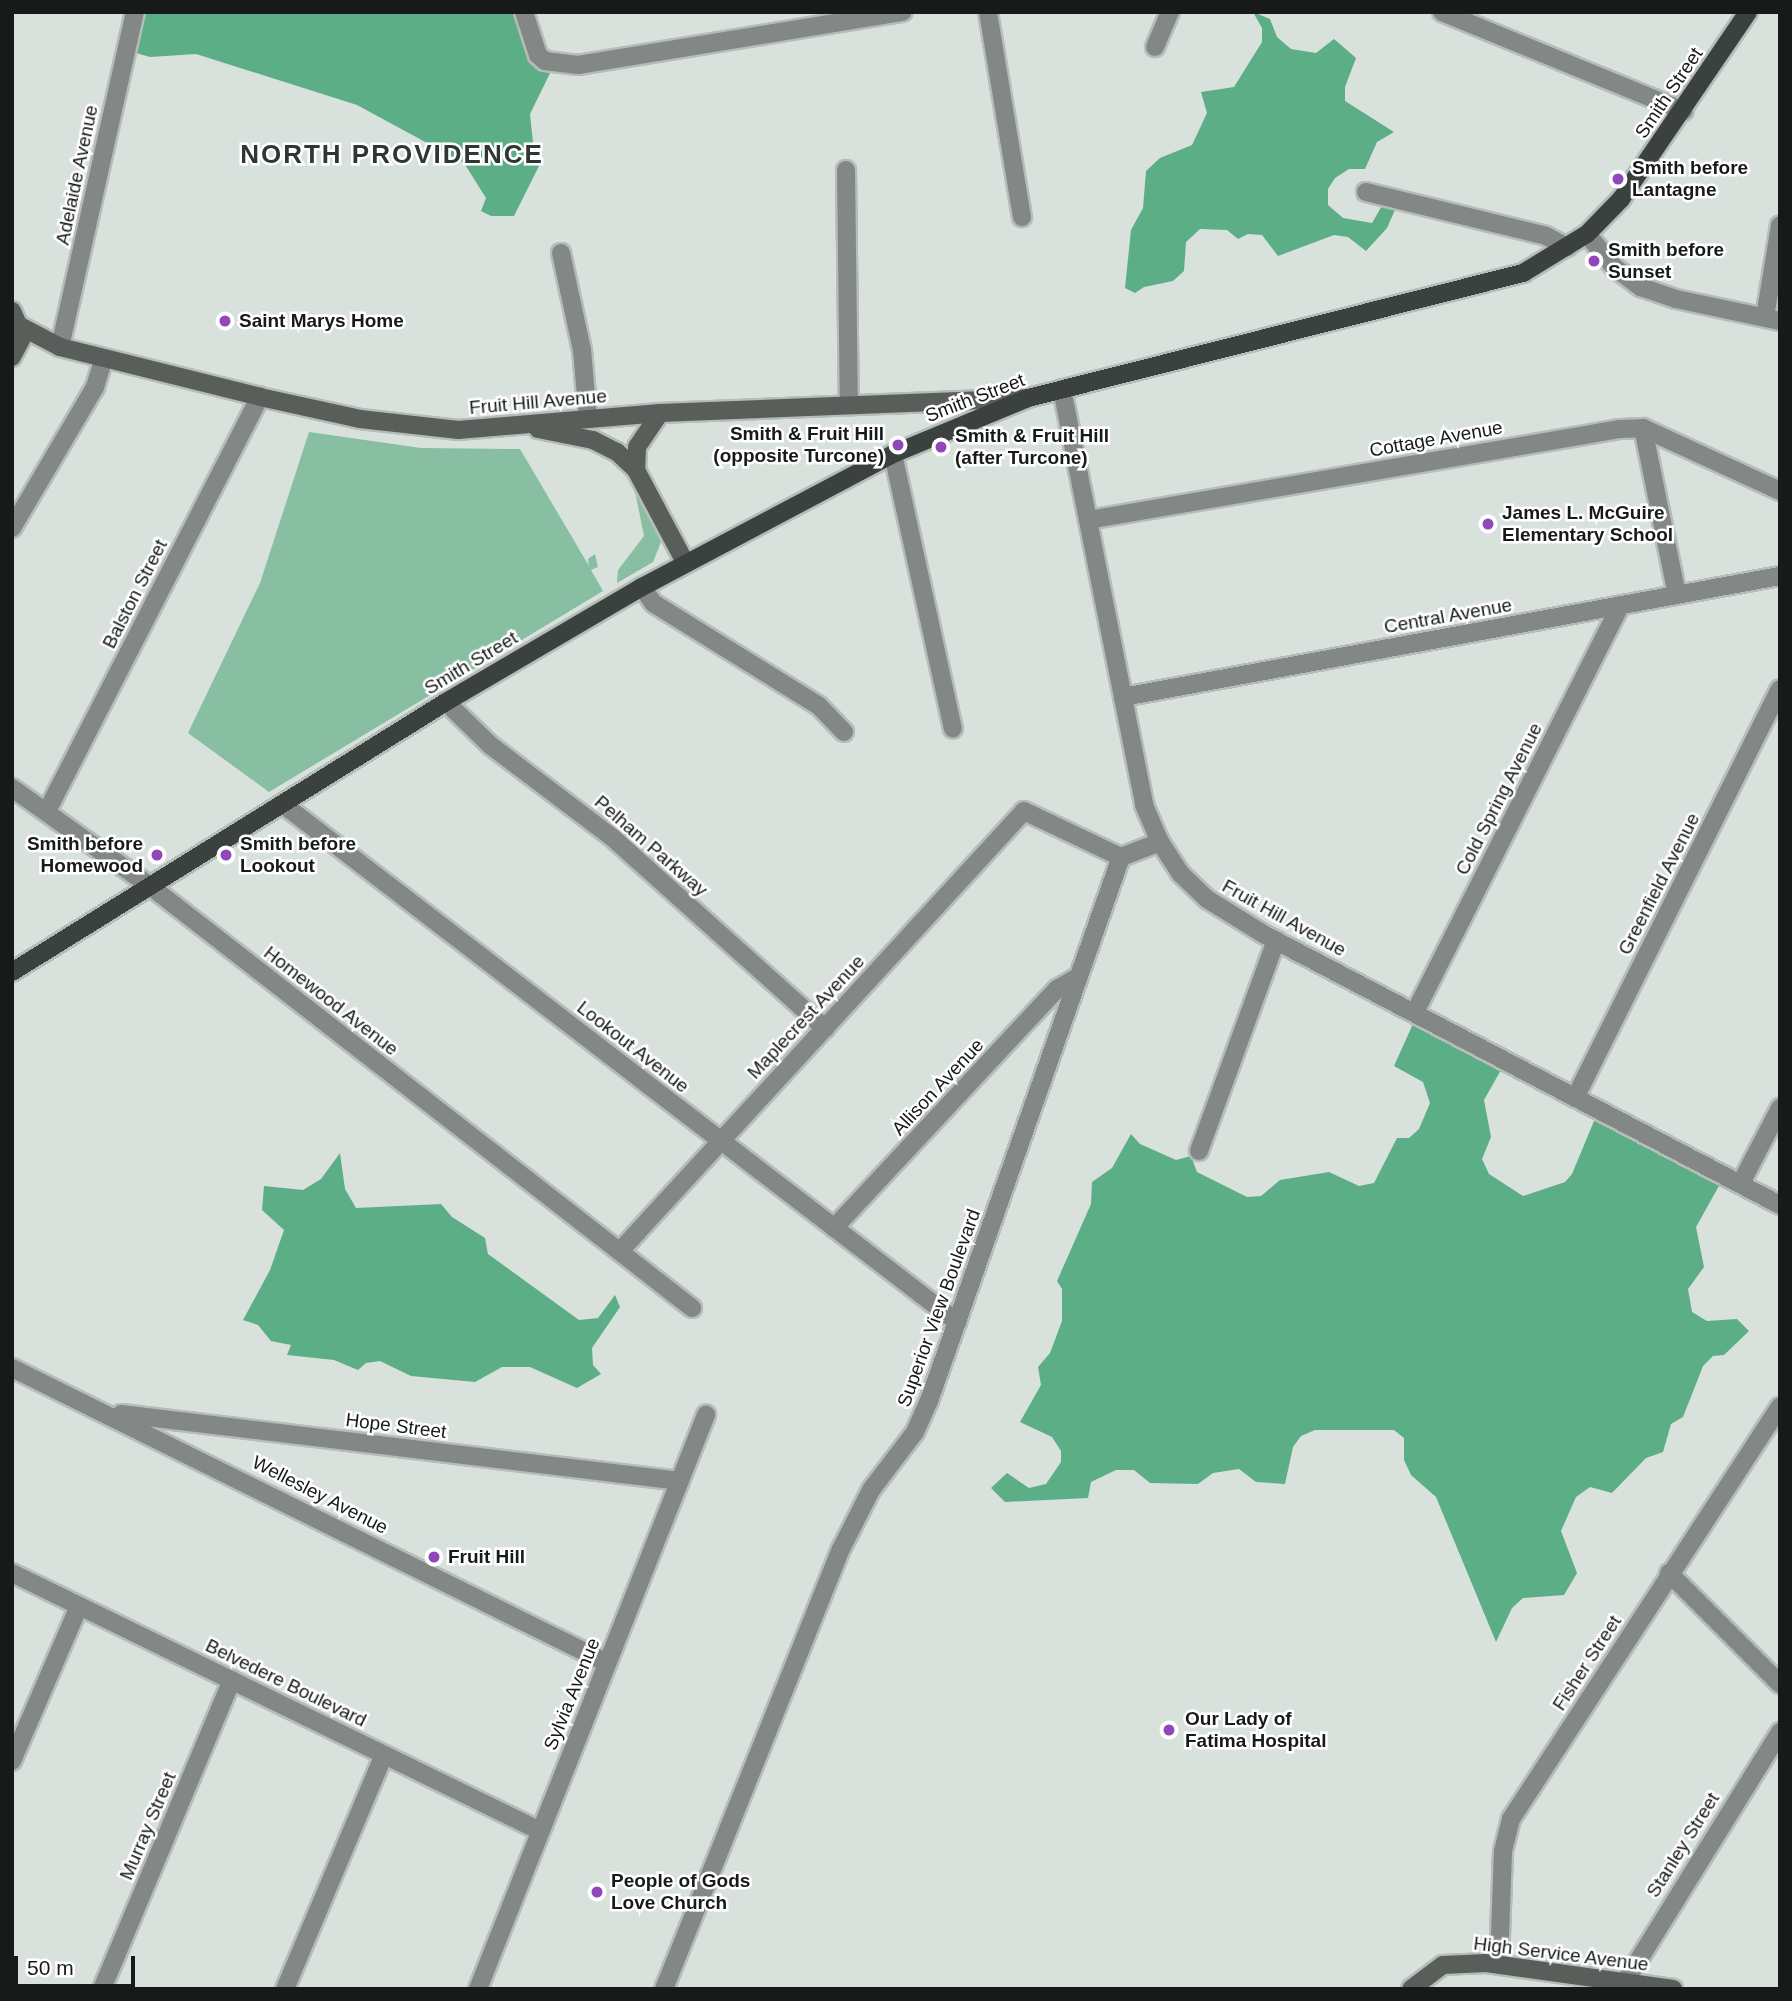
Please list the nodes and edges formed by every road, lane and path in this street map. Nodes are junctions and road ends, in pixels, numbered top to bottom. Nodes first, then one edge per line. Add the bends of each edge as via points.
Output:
1 (135, 12) edge
2 (524, 12) edge
3 (903, 12) edge
4 (988, 12) edge
5 (1170, 12) edge
6 (1443, 12) edge
7 (1748, 12) edge
8 (1156, 47) dead end
9 (1683, 111) junction
10 (846, 170) dead end
11 (1366, 192) dead end
12 (1022, 217) dead end
13 (1780, 225) edge
14 (1587, 234) junction
15 (1567, 247) junction
16 (561, 253) dead end
17 (15, 315) edge
18 (1772, 319) edge
19 (60, 347) junction
20 (15, 355) edge
21 (104, 358) junction
22 (1062, 389) junction
23 (260, 397) junction
24 (1028, 398) junction
25 (849, 403) junction
26 (660, 413) junction
27 (588, 418) junction
28 (528, 428) junction
29 (1643, 428) junction
30 (893, 454) junction
31 (636, 470) junction
32 (1780, 491) edge
33 (1088, 520) junction
34 (12, 528) edge
35 (685, 562) junction
36 (1780, 576) edge
37 (642, 587) junction
38 (1677, 595) junction
39 (1621, 605) junction
40 (1780, 689) edge
41 (1123, 696) junction
42 (446, 702) junction
43 (953, 729) dead end
44 (844, 732) dead end
45 (12, 788) edge
46 (284, 804) junction
47 (47, 811) junction
48 (1160, 842) junction
49 (1121, 857) junction
50 (150, 886) junction
51 (1276, 941) junction
52 (12, 972) edge
53 (1076, 978) junction
54 (1415, 1012) junction
55 (825, 1028) junction
56 (1575, 1098) junction
57 (1780, 1108) edge
58 (721, 1140) junction
59 (1199, 1151) dead end
60 (1741, 1183) junction
61 (1780, 1205) edge
62 (834, 1228) junction
63 (620, 1251) junction
64 (692, 1308) dead end
65 (957, 1322) junction
66 (12, 1368) edge
67 (1780, 1407) edge
68 (107, 1413) junction
69 (706, 1415) dead end
70 (1766, 1430) junction
71 (1780, 1442) edge
72 (680, 1481) junction
73 (12, 1573) edge
74 (1669, 1573) junction
75 (79, 1605) junction
76 (607, 1663) junction
77 (232, 1680) junction
78 (1780, 1684) edge
79 (1780, 1732) edge
80 (384, 1755) junction
81 (12, 1761) edge
82 (540, 1831) junction
83 (1499, 1965) junction
84 (1625, 1982) junction
85 (102, 1989) edge
86 (285, 1989) edge
87 (478, 1989) edge
88 (664, 1989) edge
89 (1411, 1989) edge
90 (1673, 1989) edge

1 - 19 street, Adelaide Avenue
2 - 3 street via 533,43 545,61 578,65
4 - 12 street
5 - 8 street
6 - 9 street
7 - 9 main road, Smith Street
9 - 14 main road, Smith Street via 1621,199
10 - 25 street
11 - 15 street via 1546,236
13 - 18 street
14 - 15 main road, Smith Street
14 - 18 street via 1614,267 1641,287
15 - 22 main road, Smith Street via 1506,279
16 - 27 street via 582,350
17 - 19 main road, Fruit Hill Avenue
17 - 20 main road
19 - 20 main road, Fruit Hill Avenue
19 - 21 main road, Fruit Hill Avenue
21 - 23 main road, Fruit Hill Avenue
21 - 34 street via 95,387
22 - 24 main road, Smith Street
22 - 33 street, Fruit Hill Avenue
23 - 28 main road, Fruit Hill Avenue via 417,427
23 - 47 street, Balston Street
24 - 25 main road, Fruit Hill Avenue
24 - 30 main road, Smith Street
25 - 26 main road, Fruit Hill Avenue
26 - 27 main road, Fruit Hill Avenue
26 - 31 main road via 638,447
27 - 28 main road, Fruit Hill Avenue
28 - 31 main road via 593,440 617,452
29 - 32 street
29 - 33 street, Cottage Avenue via 1581,434
29 - 38 street
30 - 35 main road, Smith Street
30 - 43 street
31 - 35 main road
33 - 41 street, Fruit Hill Avenue
35 - 37 main road, Smith Street
36 - 38 street, Central Avenue
37 - 42 main road, Smith Street
37 - 44 street via 653,603 819,706
38 - 39 street, Central Avenue
39 - 41 street, Central Avenue
39 - 54 street, Cold Spring Avenue
40 - 56 street, Greenfield Avenue
41 - 48 street, Fruit Hill Avenue via 1144,805
42 - 46 main road, Smith Street
42 - 55 street, Pelham Parkway via 490,745 613,838
45 - 47 street, Homewood Avenue
46 - 50 main road, Smith Street
46 - 58 street, Lookout Avenue
47 - 50 street, Homewood Avenue
48 - 49 street
48 - 51 street, Fruit Hill Avenue via 1181,874 1207,899
49 - 53 street, Superior View Boulevard
49 - 55 street, Maplecrest Avenue via 1024,811
50 - 52 main road, Smith Street
50 - 63 street, Homewood Avenue
51 - 54 street, Fruit Hill Avenue
51 - 59 street
53 - 62 street, Allison Avenue via 1057,989
53 - 65 street, Superior View Boulevard
54 - 56 street, Fruit Hill Avenue
55 - 58 street, Maplecrest Avenue
56 - 60 street, Fruit Hill Avenue
57 - 60 street
58 - 62 street, Lookout Avenue
58 - 63 street, Maplecrest Avenue
60 - 61 street, Fruit Hill Avenue
62 - 65 street, Lookout Avenue
63 - 64 street, Homewood Avenue
65 - 88 street, Superior View Boulevard via 921,1420 871,1490 841,1549
66 - 68 street, Wellesley Avenue
67 - 70 street, Fisher Street
68 - 72 street, Hope Street
68 - 76 street, Wellesley Avenue
69 - 72 street, Sylvia Avenue
70 - 71 street
70 - 74 street, Fisher Street
72 - 76 street, Sylvia Avenue
73 - 75 street, Belvedere Boulevard
74 - 78 street
74 - 83 street, Fisher Street via 1511,1819 1503,1851
75 - 77 street, Belvedere Boulevard
75 - 81 street
76 - 82 street, Sylvia Avenue
77 - 80 street, Belvedere Boulevard
77 - 85 street, Murray Street
79 - 84 street, Stanley Street
80 - 82 street, Belvedere Boulevard
80 - 86 street
82 - 87 street, Sylvia Avenue
83 - 84 main road, High Service Avenue
83 - 89 main road, High Service Avenue via 1443,1965
84 - 90 main road, High Service Avenue

